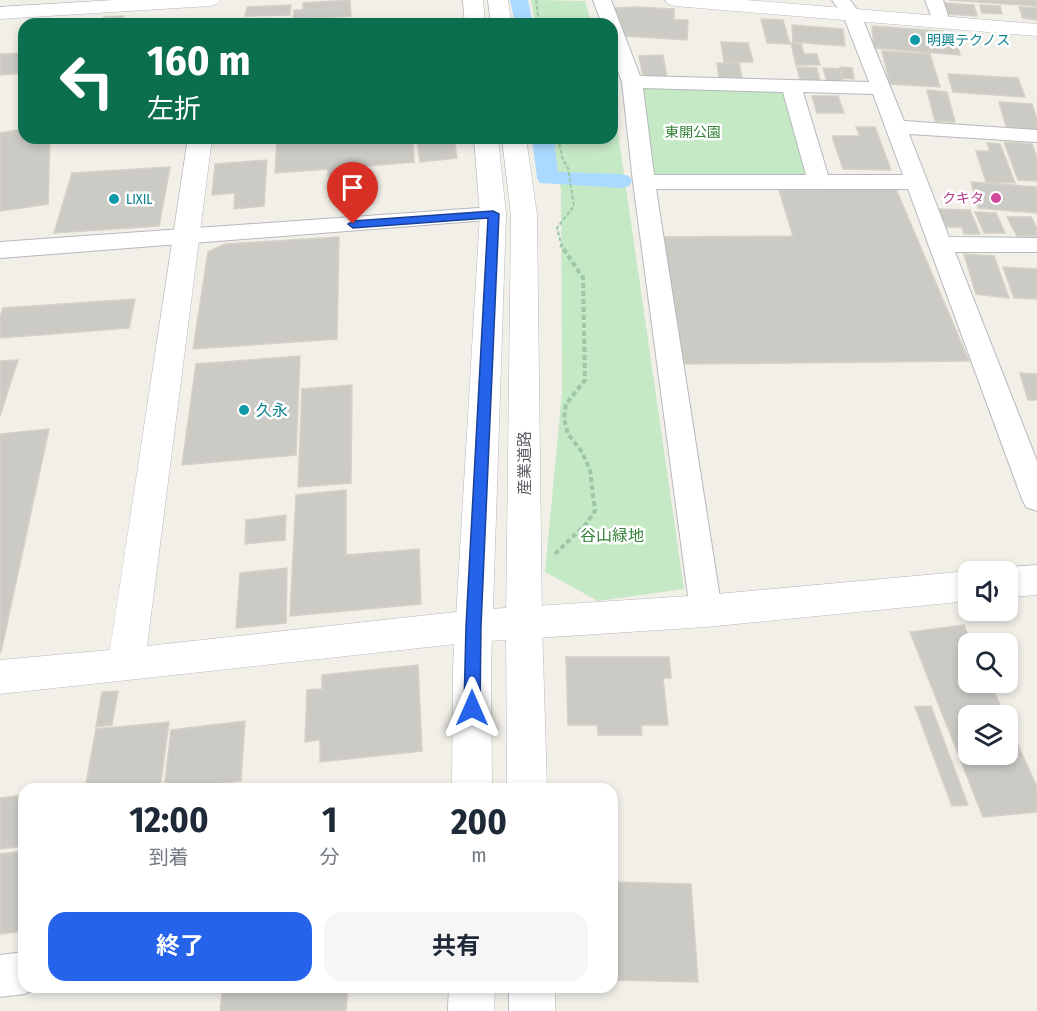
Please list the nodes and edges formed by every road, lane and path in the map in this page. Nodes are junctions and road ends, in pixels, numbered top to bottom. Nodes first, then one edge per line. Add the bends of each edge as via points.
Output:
1 (473, 0) edge
2 (498, 0) edge
3 (536, 0) edge
4 (602, 0) edge
5 (675, 0) edge
6 (934, 0) edge
7 (739, 3) edge
8 (216, 5) edge
9 (847, 8) edge
10 (0, 13) edge
11 (474, 18) edge
12 (500, 18) edge
13 (538, 18) edge
14 (608, 18) edge
15 (941, 22) junction
16 (1037, 30) edge
17 (618, 45) edge
18 (632, 82) junction
19 (791, 86) junction
20 (881, 88) junction
21 (896, 127) junction
22 (1037, 136) edge
23 (199, 144) edge
24 (487, 144) edge
25 (515, 144) edge
26 (560, 144) edge
27 (818, 180) junction
28 (644, 182) junction
29 (916, 182) junction
30 (493, 214) junction
31 (186, 236) junction
32 (939, 244) junction
33 (1037, 245) edge
34 (0, 250) edge
35 (1037, 499) edge
36 (553, 557) dead end
37 (1037, 580) edge
38 (1018, 581) edge
39 (958, 587) edge
40 (706, 612) junction
41 (524, 622) junction
42 (474, 626) junction
43 (126, 665) junction
44 (0, 677) edge
45 (472, 783) edge
46 (527, 783) edge
47 (18, 974) edge
48 (0, 976) edge
49 (472, 993) edge
50 (532, 993) edge
51 (471, 1011) edge
52 (532, 1011) edge

1 - 11 street
2 - 12 street
3 - 13 path
4 - 14 street
5 - 7 street
6 - 15 street
7 - 9 street
8 - 10 street
9 - 15 street
9 - 20 street
15 - 16 street
17 - 18 street
18 - 19 street
18 - 28 street
19 - 20 street
19 - 27 street
20 - 21 street
21 - 22 street
21 - 29 street
23 - 31 street
24 - 30 street
25 - 41 street, 産業道路 via 524,215
26 - 36 path via 574,206 557,228 559,247 584,278 585,380 566,404 564,419 568,434 590,470 595,511
27 - 28 street
27 - 29 street
28 - 40 street
29 - 32 street
30 - 31 street
30 - 42 street
31 - 34 street
31 - 43 street
32 - 33 street
32 - 35 street
37 - 38 street
39 - 40 street
40 - 41 street
41 - 42 street
41 - 46 street, 産業道路
42 - 43 street
42 - 45 street
43 - 44 street
47 - 48 street
49 - 51 street
50 - 52 street

